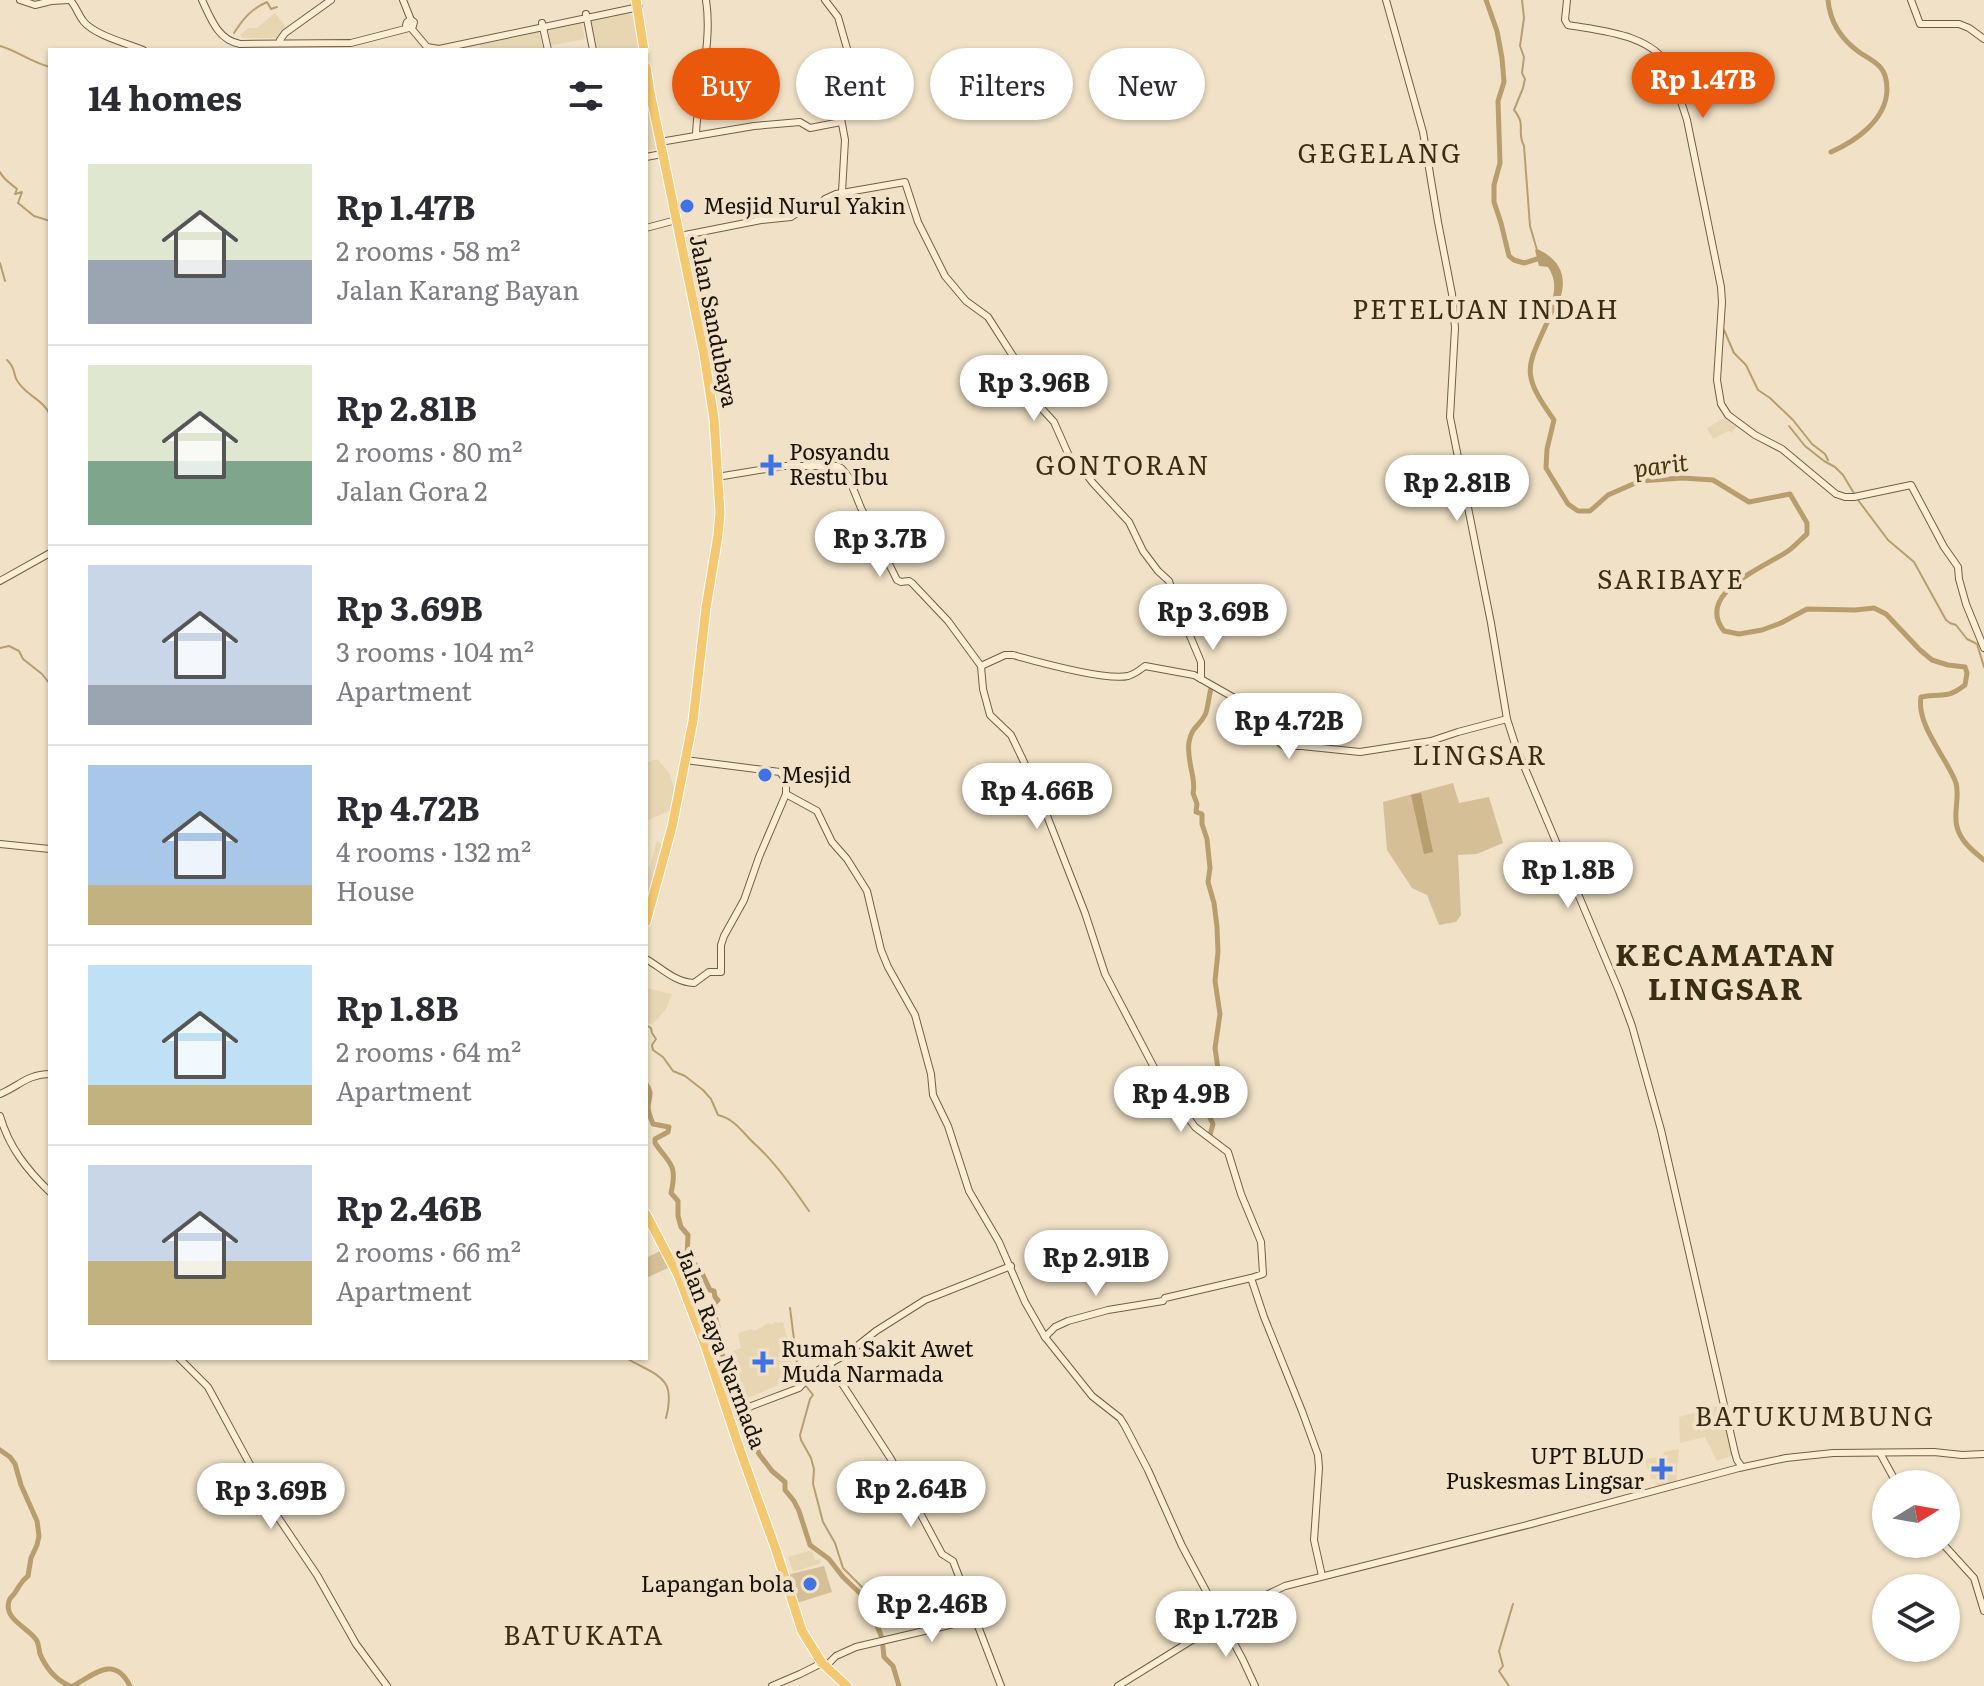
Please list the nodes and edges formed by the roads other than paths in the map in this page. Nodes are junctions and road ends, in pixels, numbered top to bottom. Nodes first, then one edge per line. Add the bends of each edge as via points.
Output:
1 (20, 0) edge
2 (70, 0) edge
3 (204, 0) edge
4 (331, 0) edge
5 (403, 0) edge
6 (706, 0) edge
7 (825, 0) edge
8 (1386, 0) edge
9 (1567, 0) edge
10 (1911, 0) edge
11 (637, 6) edge
12 (584, 16) junction
13 (410, 25) junction
14 (541, 25) junction
15 (1984, 39) edge
16 (278, 41) junction
17 (452, 45) junction
18 (643, 46) edge
19 (138, 48) edge
20 (430, 48) edge
21 (441, 48) edge
22 (546, 48) edge
23 (591, 48) edge
24 (648, 78) edge
25 (841, 122) junction
26 (696, 136) junction
27 (661, 149) junction
28 (648, 155) edge
29 (842, 192) junction
30 (676, 220) junction
31 (648, 227) edge
32 (680, 236) junction
33 (717, 477) junction
34 (48, 554) edge
35 (0, 581) edge
36 (1984, 648) edge
37 (981, 666) junction
38 (1201, 679) junction
39 (1507, 719) junction
40 (685, 760) junction
41 (786, 794) junction
42 (0, 844) edge
43 (48, 849) edge
44 (648, 915) edge
45 (648, 960) edge
46 (48, 1074) edge
47 (0, 1094) edge
48 (0, 1116) edge
49 (48, 1190) edge
50 (648, 1218) edge
51 (1011, 1266) junction
52 (1251, 1278) junction
53 (1045, 1337) junction
54 (181, 1360) edge
55 (830, 1365) junction
56 (736, 1412) junction
57 (1880, 1453) junction
58 (1984, 1454) edge
59 (1737, 1460) junction
60 (1742, 1467) junction
61 (1734, 1469) junction
62 (1889, 1470) edge
63 (1956, 1558) edge
64 (1322, 1576) junction
65 (1984, 1611) edge
66 (975, 1619) junction
67 (1221, 1622) junction
68 (824, 1664) junction
69 (387, 1686) edge
70 (772, 1686) edge
71 (847, 1686) edge
72 (1001, 1686) edge
73 (1118, 1686) edge
74 (1255, 1686) edge

1 - 2 street via 33,5
2 - 19 street via 92,29
3 - 16 street via 228,37
4 - 16 street
5 - 13 street
6 - 26 street via 709,20
7 - 25 street via 838,17 855,92 838,101
8 - 39 street via 1423,132 1452,294 1450,417
9 - 36 street via 1568,25 1645,43 1670,68 1687,120 1722,293 1717,380 1724,411 1782,449 1836,494 1856,497 1912,485 1958,567
10 - 15 street via 1919,24 1959,24
11 - 12 street
11 - 18 highway
12 - 14 street
12 - 23 street
13 - 16 street via 351,40
13 - 17 street via 430,44
13 - 20 street
14 - 17 street
14 - 22 street
17 - 21 street
24 - 27 highway, Jalan Sandubaya
25 - 26 street via 810,128 793,123 754,126
25 - 29 street
26 - 27 street
27 - 28 street
27 - 30 highway, Jalan Sandubaya
29 - 32 street via 793,216
29 - 38 street via 905,183 945,276 988,317 1056,424 1070,458 1131,525 1145,553 1170,583 1201,662
30 - 31 street
30 - 32 highway, Jalan Sandubaya
32 - 33 highway, Jalan Sandubaya via 713,410
33 - 37 street via 784,466 837,466 844,471 897,580 914,585
33 - 40 highway, Jalan Sandubaya via 719,529
34 - 35 street
37 - 38 street via 1010,655 1100,675 1128,676 1145,666
37 - 52 street via 990,715 1010,734 1035,785 1115,994 1164,1087 1194,1126 1229,1153 1261,1242 1264,1272
38 - 39 street via 1266,718 1285,746 1357,752 1421,744
39 - 59 street via 1632,1026
40 - 41 street via 779,771 785,776
40 - 44 highway, Jalan Sandubaya
41 - 45 street via 724,936 721,972 685,982
41 - 51 street via 817,811 867,891 882,953 915,1015 933,1097 963,1177
42 - 43 street
46 - 47 street via 30,1076
48 - 49 street via 19,1157
50 - 56 highway, Jalan Raya Narmada
51 - 53 street
51 - 55 street via 925,1300
52 - 53 street via 1068,1321
52 - 64 street via 1318,1455 1314,1540
53 - 67 street via 1092,1396 1125,1426
54 - 69 street via 208,1387 265,1498
55 - 56 street via 804,1384
55 - 66 street via 891,1459 942,1554 953,1561
56 - 68 highway, Jalan Raya Narmada via 757,1497 802,1631
57 - 58 street
57 - 60 street via 1807,1455
57 - 62 street
59 - 60 street
59 - 61 street
60 - 61 street
61 - 64 street
63 - 65 street via 1974,1578
64 - 67 street via 1276,1589
66 - 68 street via 845,1651
66 - 72 street
67 - 73 street
67 - 74 street
68 - 70 street
68 - 71 highway, Jalan Raya Narmada

